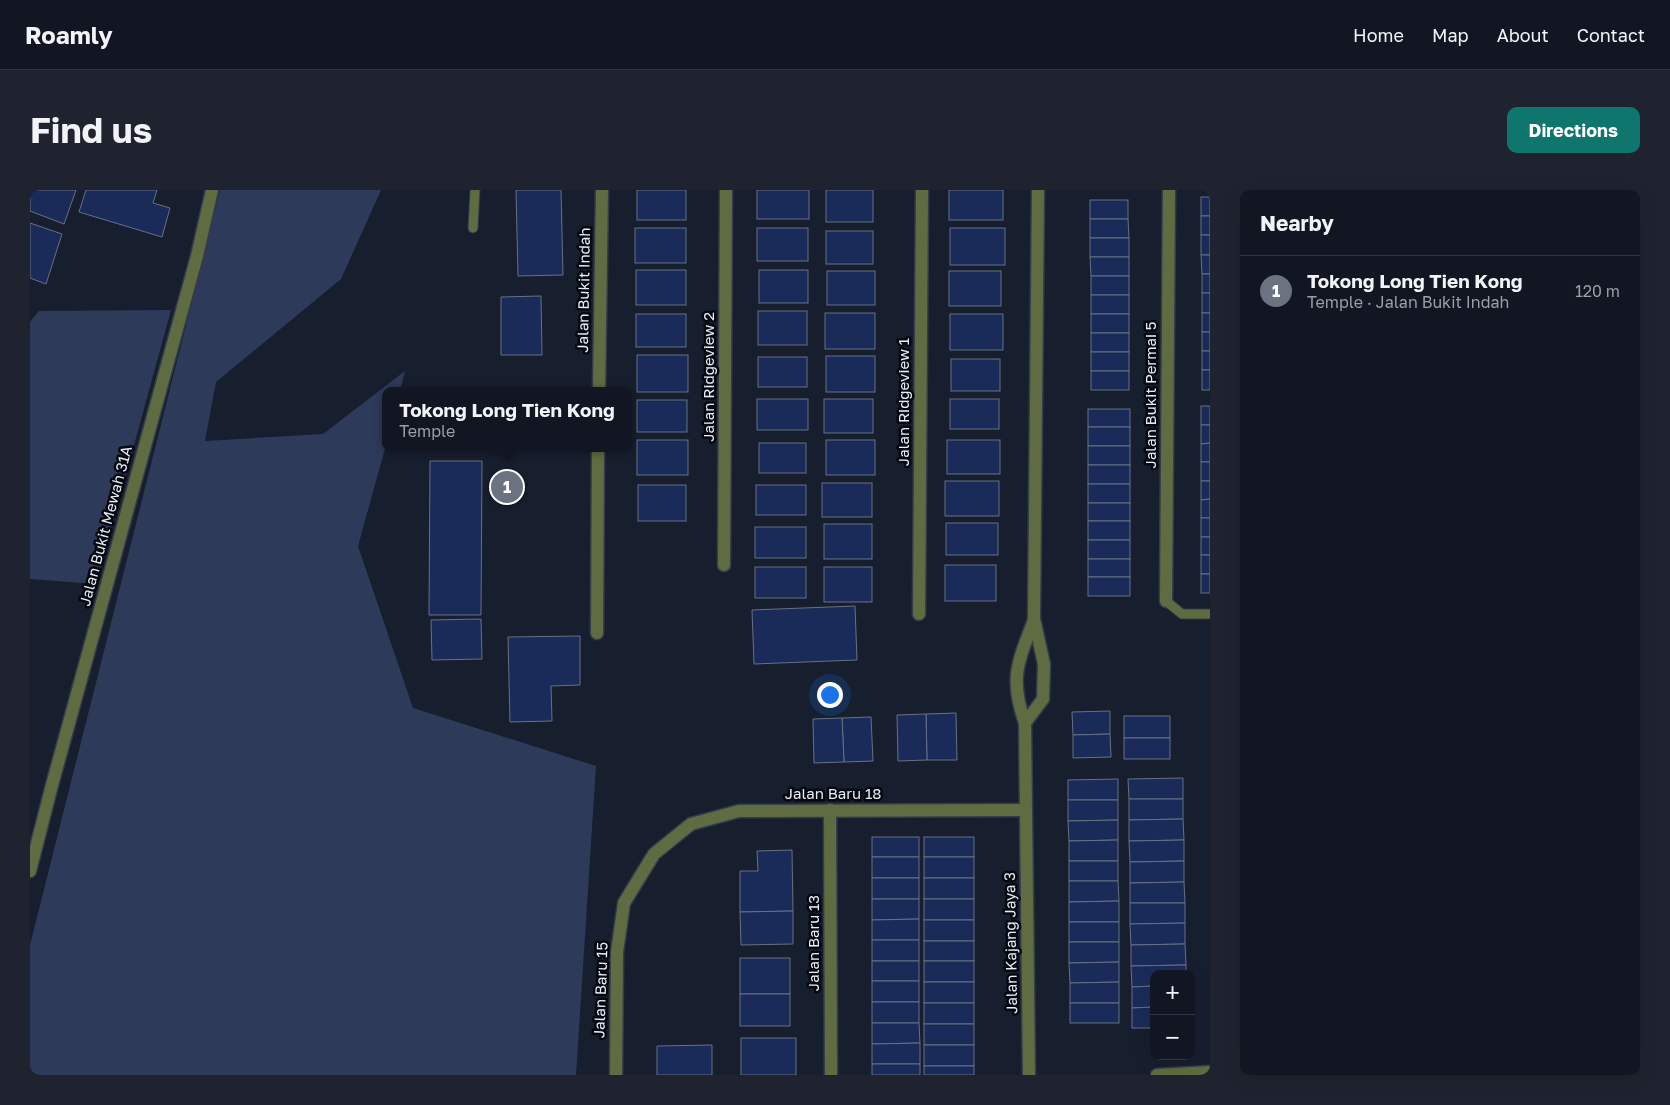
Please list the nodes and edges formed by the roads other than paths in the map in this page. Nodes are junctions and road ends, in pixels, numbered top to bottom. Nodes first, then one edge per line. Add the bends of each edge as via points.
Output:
1 (212, 190) edge
2 (475, 190) edge
3 (602, 190) edge
4 (726, 190) edge
5 (922, 190) edge
6 (1038, 190) edge
7 (1169, 190) edge
8 (473, 228) dead end
9 (599, 387) edge
10 (598, 452) edge
11 (724, 565) dead end
12 (1166, 601) joint
13 (919, 614) dead end
14 (1210, 614) edge
15 (1034, 619) junction
16 (597, 633) dead end
17 (1025, 723) junction
18 (830, 810) junction
19 (1025, 810) junction
20 (654, 854) joint
21 (30, 871) edge
22 (1210, 1072) edge
23 (616, 1075) edge
24 (831, 1075) edge
25 (1029, 1075) edge
26 (1157, 1075) edge

1 - 21 street, Jalan Bukit Mewah 31A via 197,256
2 - 8 lane
3 - 9 street, Jalan Bukit Indah
4 - 11 street, Jalan Ridgeview 2
5 - 13 street, Jalan Ridgeview 1
6 - 15 street
7 - 12 street, Jalan Bukit Permai 5
10 - 16 street
12 - 14 lane via 1182,614
15 - 17 street, Jalan Kajang Jaya 3 via 1017,666 1017,700
15 - 17 street via 1044,664 1043,699
17 - 19 street, Jalan Kajang Jaya 3
18 - 19 street, Jalan Baru 18
18 - 20 street, Jalan Baru 18 via 739,811 691,824
18 - 24 street, Jalan Baru 13
19 - 25 street, Jalan Kajang Jaya 3
20 - 23 street, Jalan Baru 15 via 624,903 617,952
22 - 26 street

